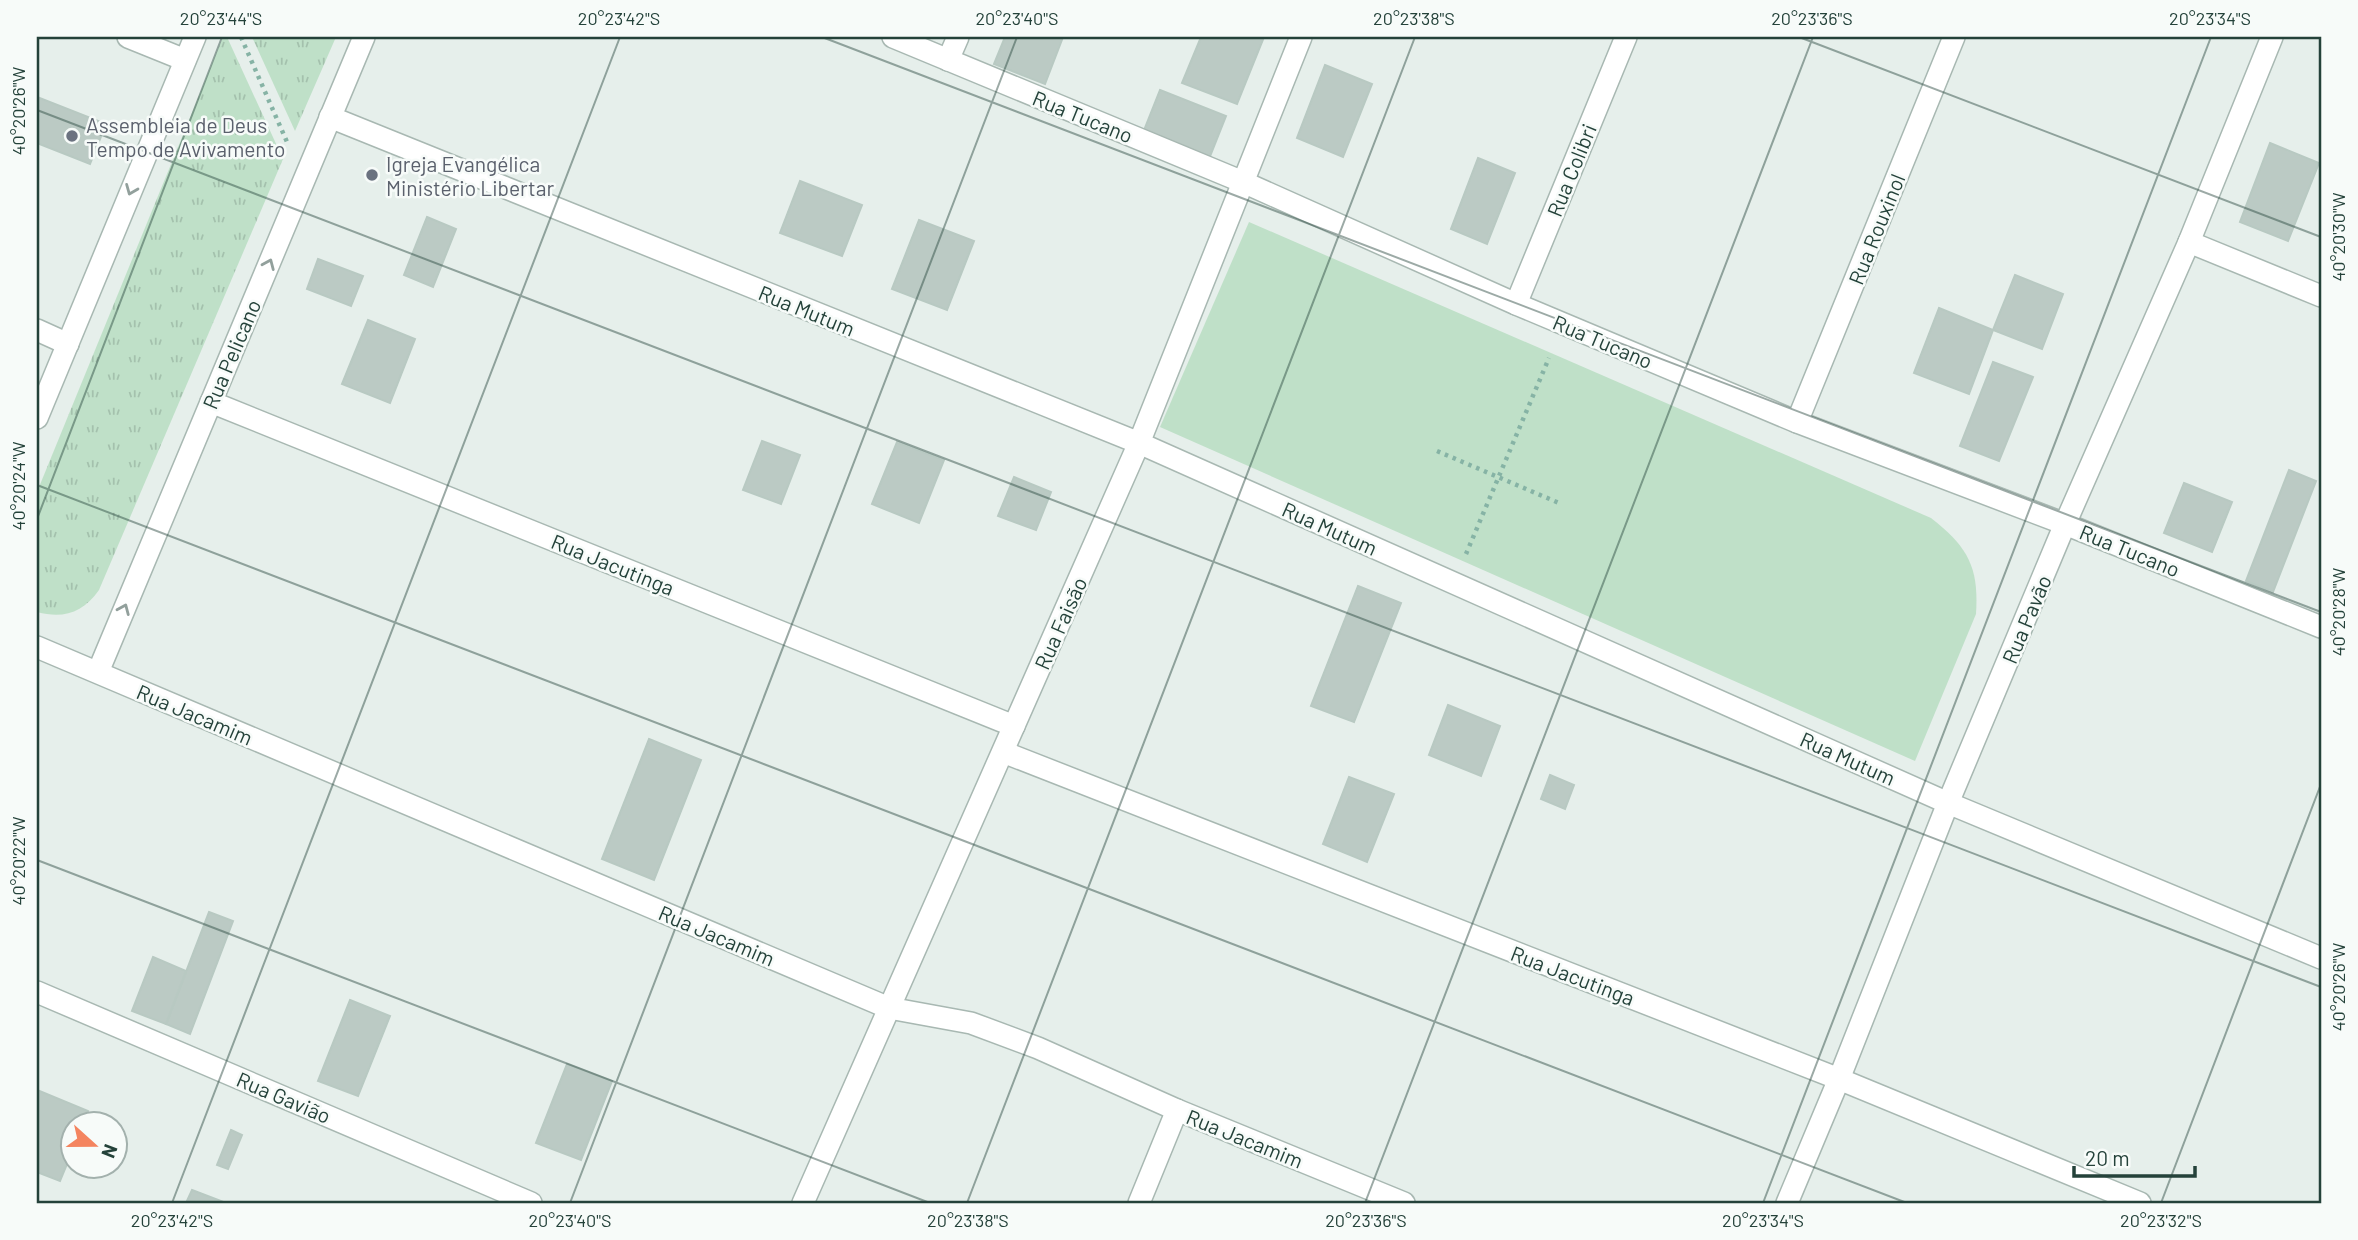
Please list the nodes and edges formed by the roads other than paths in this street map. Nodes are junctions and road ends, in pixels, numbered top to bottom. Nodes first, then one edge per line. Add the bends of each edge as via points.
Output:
1 (128, 37) edge
2 (195, 37) edge
3 (364, 37) edge
4 (893, 37) edge
5 (958, 37) edge
6 (1301, 37) edge
7 (1626, 37) edge
8 (1954, 37) edge
9 (2272, 37) edge
10 (185, 60) junction
11 (948, 60) junction
12 (330, 117) junction
13 (1243, 182) junction
14 (2189, 242) junction
15 (2321, 296) edge
16 (1516, 304) junction
17 (37, 330) edge
18 (68, 344) junction
19 (211, 402) junction
20 (37, 418) edge
21 (1797, 422) junction
22 (1139, 443) junction
23 (2066, 524) junction
24 (2321, 627) edge
25 (37, 647) edge
26 (98, 672) junction
27 (1014, 726) junction
28 (1003, 752) junction
29 (1948, 803) junction
30 (2321, 958) edge
31 (37, 992) edge
32 (889, 1008) junction
33 (1839, 1079) junction
34 (1177, 1110) junction
35 (531, 1203) edge
36 (803, 1203) edge
37 (1139, 1203) edge
38 (1404, 1203) edge
39 (1787, 1203) edge
40 (2140, 1203) edge

1 - 10 street
2 - 10 street
3 - 12 street, Rua Pelicano
4 - 11 street, Rua Tucano
5 - 11 street
6 - 13 street, Rua Faisão
7 - 16 street, Rua Colibri
8 - 21 street, Rua Rouxinol
9 - 14 street, Rua Pavão
10 -> 18 street
11 - 13 street, Rua Tucano
19 -> 12 street, Rua Pelicano
12 - 22 street, Rua Mutum
13 - 16 street, Rua Tucano
13 - 22 street, Rua Faisão
14 - 15 street
14 - 23 street, Rua Pavão
16 - 21 street, Rua Tucano
17 - 18 street
18 - 20 street
26 -> 19 street, Rua Pelicano
19 - 27 street, Rua Jacutinga
21 - 23 street, Rua Tucano
22 - 27 street, Rua Faisão
22 - 29 street, Rua Mutum
23 - 24 street, Rua Tucano
23 - 29 street, Rua Pavão
25 - 26 street, Rua Jacamim
26 - 32 street, Rua Jacamim
27 - 28 street, Rua Faisão
28 - 32 street, Rua Faisão
28 - 33 street, Rua Jacutinga
29 - 30 street, Rua Mutum
29 - 33 street, Rua Pavão
31 - 35 street, Rua Gavião
32 - 34 street, Rua Jacamim via 971,1023
32 - 36 street, Rua Faisão
33 - 39 street, Rua Pavão
33 - 40 street, Rua Jacutinga
34 - 37 street
34 - 38 street, Rua Jacamim

